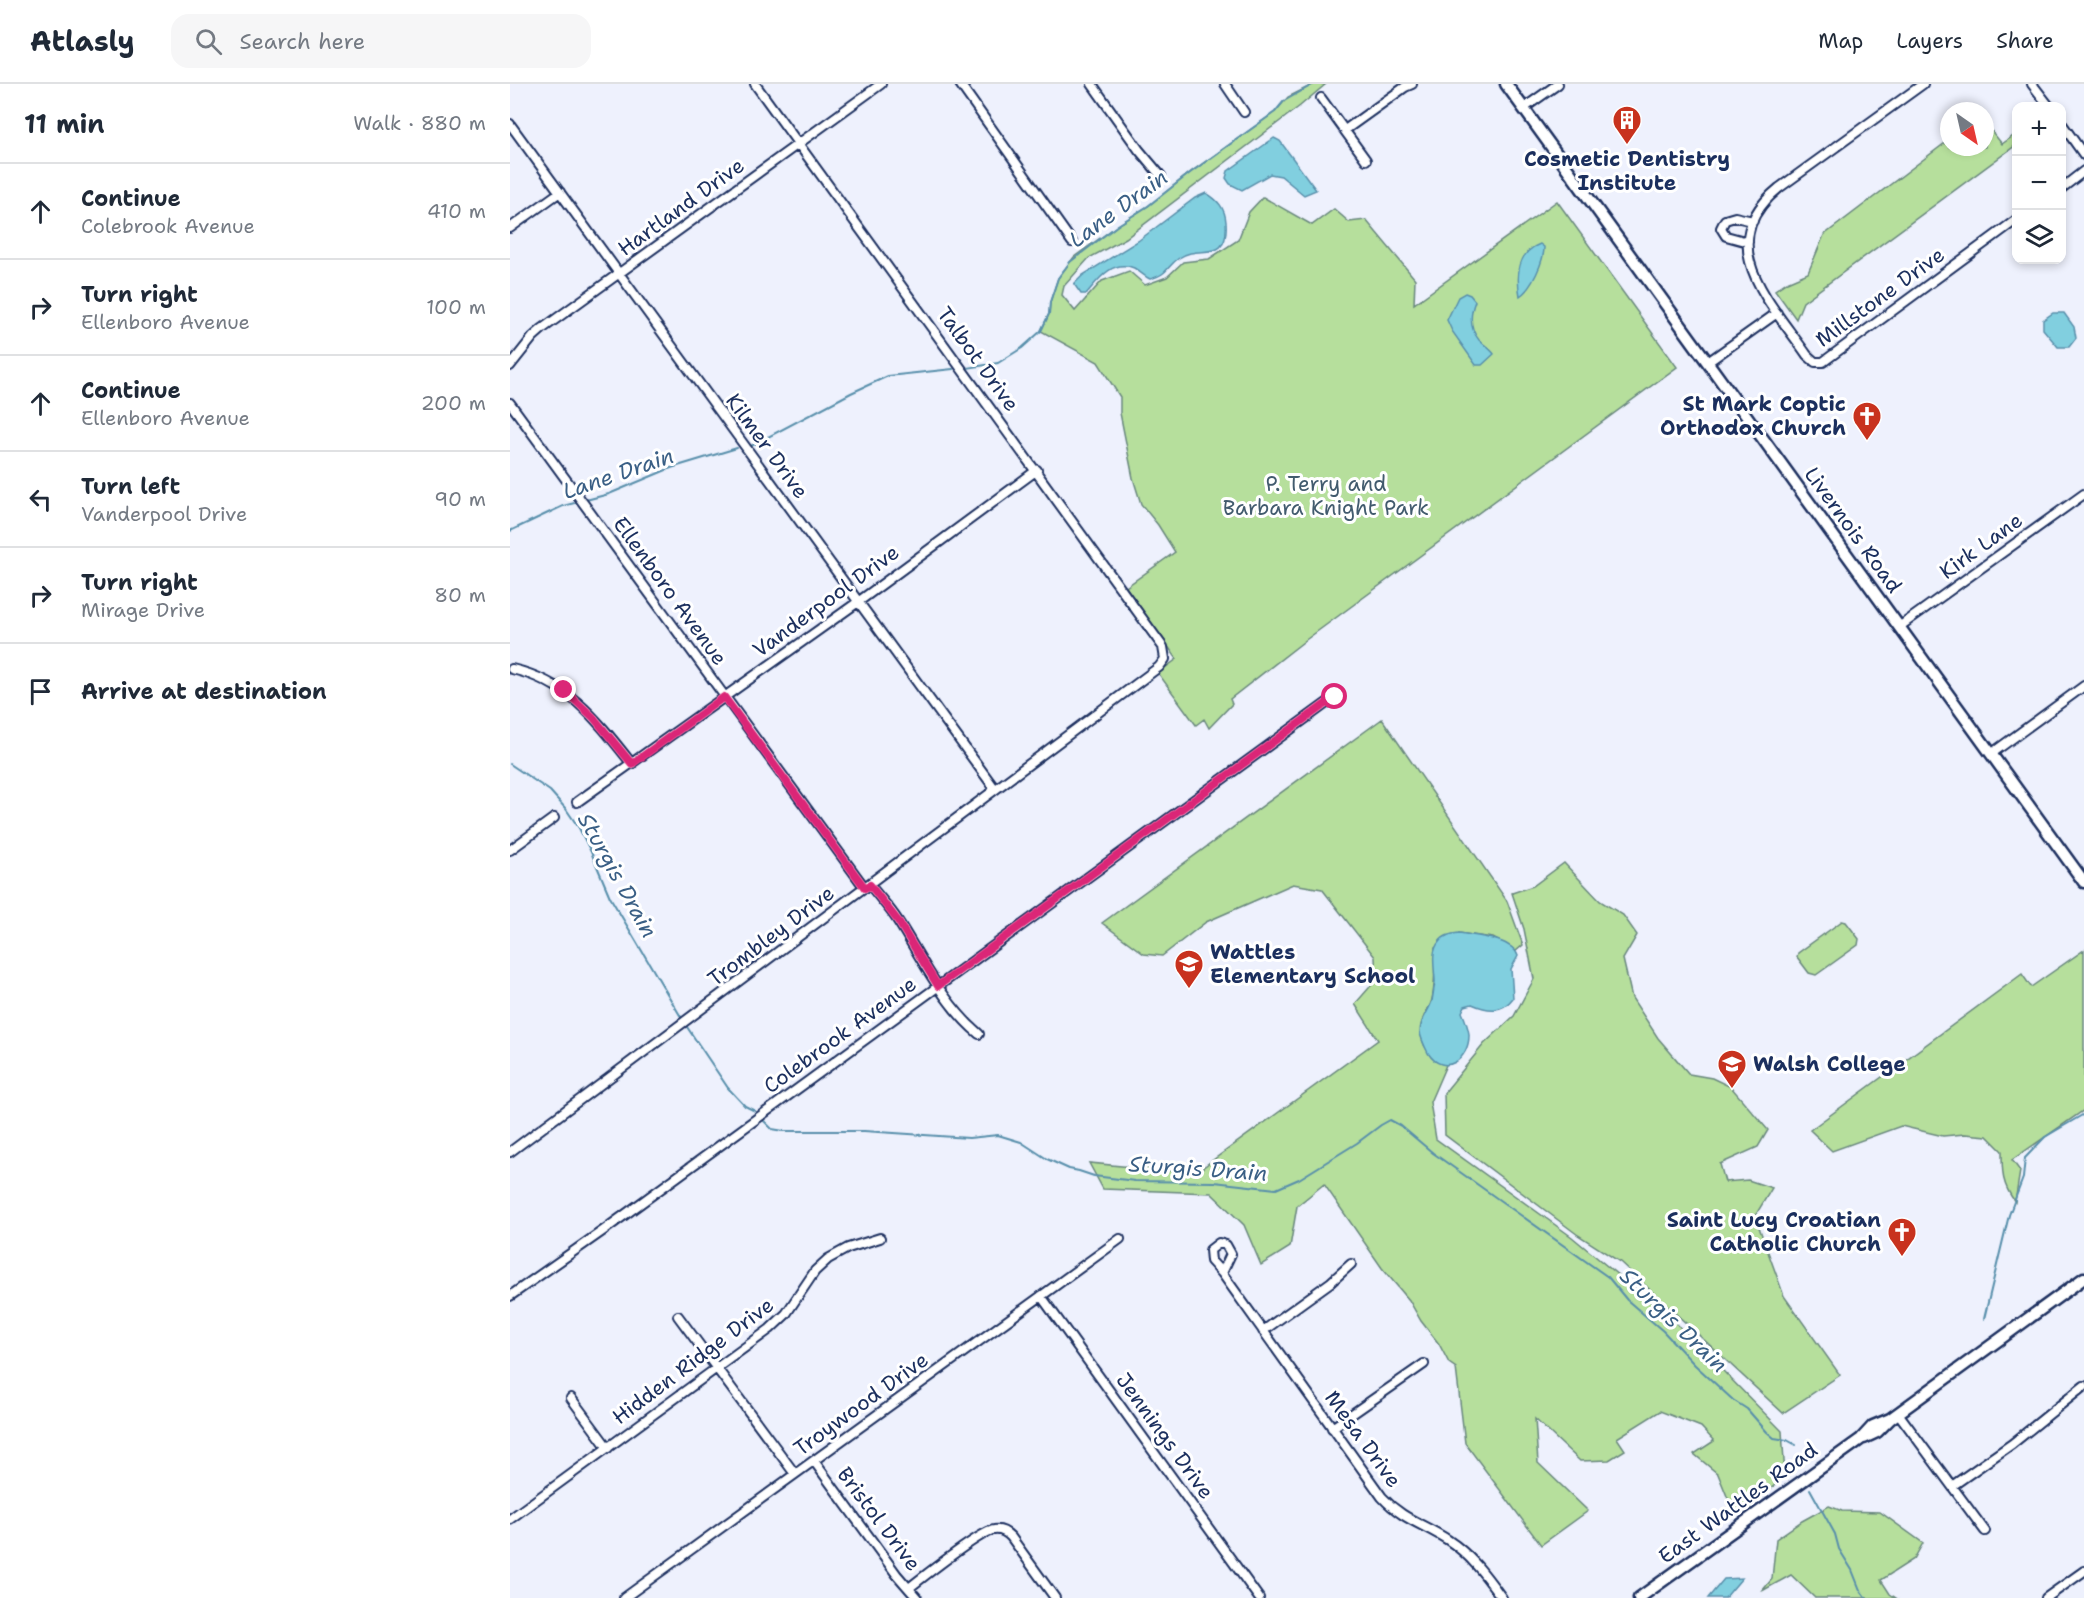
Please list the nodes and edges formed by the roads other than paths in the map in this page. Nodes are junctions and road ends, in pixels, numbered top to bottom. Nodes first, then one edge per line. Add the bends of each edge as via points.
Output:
1 (755, 84) edge
2 (881, 84) edge
3 (960, 84) edge
4 (1092, 84) edge
5 (1225, 84) edge
6 (1412, 84) edge
7 (1506, 84) edge
8 (1558, 84) edge
9 (1923, 84) edge
10 (2032, 84) edge
11 (1321, 98) dead end
12 (2046, 102) edge
13 (1524, 108) junction
14 (1244, 112) dead end
15 (510, 124) edge
16 (1345, 130) junction
17 (2066, 131) edge
18 (799, 144) junction
19 (2084, 154) edge
20 (1366, 160) dead end
21 (2084, 171) edge
22 (1161, 176) dead end
23 (2066, 184) edge
24 (560, 192) junction
25 (1753, 221) junction
26 (2012, 223) edge
27 (510, 228) edge
28 (1072, 242) dead end
29 (1748, 242) junction
30 (620, 274) junction
31 (1777, 313) junction
32 (1708, 362) junction
33 (510, 366) edge
34 (510, 403) edge
35 (1037, 470) junction
36 (2084, 494) edge
37 (858, 602) junction
38 (1899, 627) junction
39 (1166, 658) joint
40 (512, 669) dead end
41 (2084, 687) edge
42 (724, 697) junction
43 (1335, 697) dead end
44 (1991, 754) junction
45 (632, 764) junction
46 (995, 789) junction
47 (578, 802) dead end
48 (554, 818) dead end
49 (510, 850) edge
50 (2084, 882) edge
51 (867, 886) junction
52 (938, 986) junction
53 (979, 1034) dead end
54 (510, 1152) edge
55 (880, 1238) dead end
56 (1120, 1239) dead end
57 (1351, 1264) dead end
58 (1222, 1273) dead end
59 (2084, 1278) edge
60 (510, 1296) edge
61 (1041, 1296) junction
62 (678, 1316) dead end
63 (1263, 1331) junction
64 (1424, 1364) dead end
65 (717, 1368) junction
66 (2084, 1386) edge
67 (571, 1398) dead end
68 (1894, 1416) junction
69 (1332, 1428) junction
70 (608, 1448) junction
71 (814, 1461) junction
72 (795, 1474) junction
73 (1952, 1486) junction
74 (510, 1519) edge
75 (1985, 1532) dead end
76 (2084, 1571) edge
77 (909, 1588) junction
78 (624, 1598) edge
79 (917, 1598) edge
80 (1055, 1598) edge
81 (1259, 1598) edge
82 (1502, 1598) edge
83 (1639, 1598) edge
84 (2046, 1598) edge

1 - 18 street, Talbot Drive
2 - 18 street, Hartland Drive
3 - 28 street
4 - 22 street
5 - 14 street
6 - 16 street
7 - 13 main road, Livernois Road
8 - 13 street
9 - 25 street via 1772,194
10 - 12 street
11 - 16 street
13 - 32 main road, Livernois Road
15 - 24 street, Kilmer Drive
16 - 20 street
17 - 19 street
18 - 30 street, Hartland Drive
18 - 35 street, Talbot Drive
21 - 23 street
24 - 27 street
24 - 30 street, Kilmer Drive
25 - 29 street
25 - 29 street via 1735,217 1722,223 1726,236
26 - 31 street, Millstone Drive via 1822,362 1812,360
29 - 31 street, Millstone Drive via 1755,281
30 - 33 street, Hartland Drive via 532,337
30 - 37 street, Kilmer Drive
31 - 32 street
32 - 38 main road, Livernois Road
34 - 42 street, Ellenboro Avenue
35 - 37 street, Vanderpool Drive
35 - 39 street, Talbot Drive via 1163,647
36 - 38 street, Kirk Lane
37 - 42 street, Vanderpool Drive
37 - 46 street, Kilmer Drive
38 - 44 main road, Livernois Road
39 - 46 street, Trombley Drive
40 - 45 street via 550,682 575,699
41 - 44 street
42 - 45 street, Vanderpool Drive
42 - 51 street, Ellenboro Avenue
43 - 52 street, Colebrook Avenue
44 - 50 main road, Livernois Road
45 - 47 street, Vanderpool Drive
46 - 51 street, Trombley Drive
48 - 49 street
51 - 52 street, Ellenboro Avenue via 898,921
51 - 54 street, Trombley Drive
52 - 53 street, Ellenboro Avenue via 964,1022
52 - 60 street, Colebrook Avenue
55 - 65 street, Hidden Ridge Drive via 828,1259 815,1271 786,1314
56 - 61 street, Troywood Drive
57 - 63 street
58 - 63 street, Mesa Drive
59 - 68 main road
61 - 71 street, Troywood Drive
61 - 81 street, Jennings Drive
62 - 65 street
63 - 69 street, Mesa Drive
64 - 69 street
65 - 70 street, Hidden Ridge Drive
65 - 72 street
66 - 73 street
67 - 70 street, Hidden Ridge Drive
68 - 73 street
68 - 83 main road, East Wattles Road via 1873,1425 1860,1439
69 - 82 street, Mesa Drive via 1388,1503 1462,1550
70 - 74 street, Hidden Ridge Drive
71 - 72 street, Troywood Drive
71 - 77 street, Bristol Drive
72 - 78 street, Troywood Drive
73 - 75 street
76 - 84 street
77 - 79 street, Bristol Drive
77 - 80 street via 982,1534 997,1529 1011,1537

